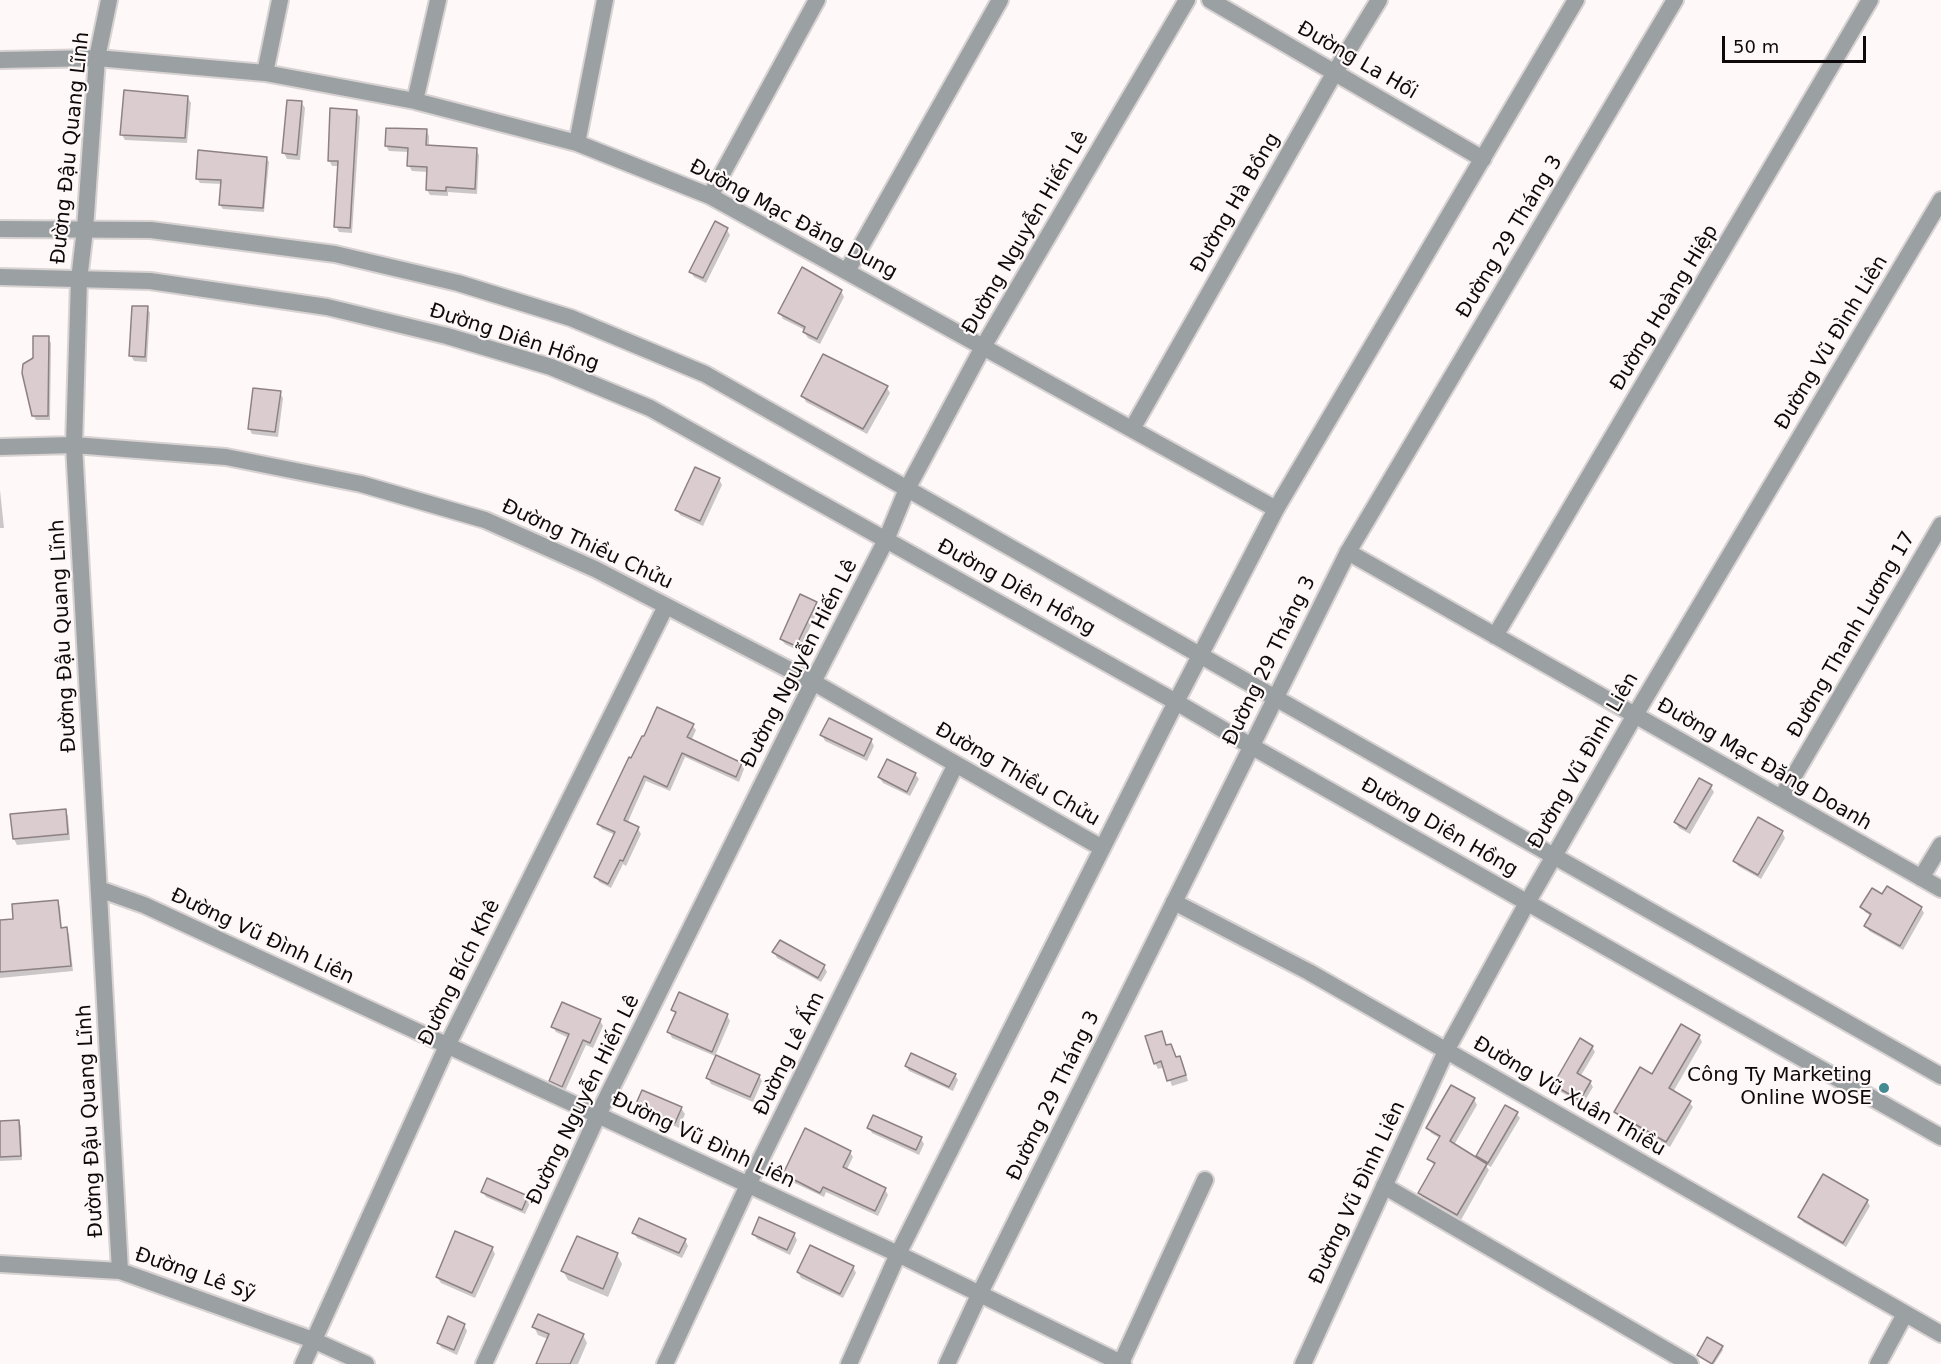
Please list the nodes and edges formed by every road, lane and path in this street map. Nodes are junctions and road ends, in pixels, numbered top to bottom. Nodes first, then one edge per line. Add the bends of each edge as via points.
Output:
1 (109, 0) edge
2 (280, 0) edge
3 (438, 0) edge
4 (605, 0) edge
5 (817, 0) edge
6 (1000, 0) edge
7 (1187, 0) edge
8 (1210, 0) edge
9 (1379, 0) edge
10 (1576, 0) edge
11 (1675, 0) edge
12 (1870, 0) edge
13 (97, 58) junction
14 (0, 60) edge
15 (1335, 72) junction
16 (265, 73) junction
17 (415, 101) junction
18 (577, 143) junction
19 (1482, 159) junction
20 (710, 196) junction
21 (1941, 200) edge
22 (0, 229) edge
23 (84, 229) junction
24 (847, 271) junction
25 (0, 277) edge
26 (79, 280) junction
27 (983, 347) junction
28 (1132, 429) junction
29 (74, 445) junction
30 (0, 447) edge
31 (907, 489) junction
32 (1276, 508) junction
33 (1941, 525) edge
34 (886, 540) junction
35 (1348, 552) junction
36 (666, 606) junction
37 (1495, 636) junction
38 (1200, 655) junction
39 (813, 682) junction
40 (1275, 698) junction
41 (1176, 702) junction
42 (1635, 715) junction
43 (1251, 746) junction
44 (957, 764) junction
45 (1780, 798) junction
46 (1941, 845) edge
47 (1102, 848) junction
48 (1553, 856) junction
49 (1921, 878) junction
50 (99, 889) junction
51 (1941, 890) edge
52 (1174, 902) junction
53 (1527, 903) junction
54 (447, 1046) junction
55 (1446, 1051) junction
56 (1941, 1076) edge
57 (598, 1115) junction
58 (1941, 1137) edge
59 (1205, 1180) dead end
60 (748, 1185) junction
61 (1384, 1186) junction
62 (898, 1254) junction
63 (0, 1264) edge
64 (120, 1271) junction
65 (979, 1295) junction
66 (1905, 1314) junction
67 (1941, 1334) edge
68 (313, 1340) junction
69 (1113, 1362) edge
70 (303, 1364) edge
71 (366, 1364) edge
72 (484, 1364) edge
73 (665, 1364) edge
74 (849, 1364) edge
75 (947, 1364) edge
76 (1303, 1364) edge
77 (1690, 1364) edge
78 (1878, 1364) edge

1 - 13 street, Đường Đậu Quang Lĩnh
2 - 16 street
3 - 17 street
4 - 18 street
5 - 20 street
6 - 24 street
7 - 27 street, Đường Nguyễn Hiến Lê
8 - 15 street, Đường La Hối
9 - 15 street, Đường Hà Bồng
10 - 19 street
11 - 35 street, Đường 29 Tháng 3
12 - 37 street, Đường Hoàng Hiệp
13 - 14 street, Đường Mạc Đăng Dung
13 - 16 street, Đường Mạc Đăng Dung
13 - 23 street, Đường Đậu Quang Lĩnh
15 - 19 street, Đường La Hối
15 - 28 street, Đường Hà Bồng
16 - 17 street, Đường Mạc Đăng Dung
17 - 18 street, Đường Mạc Đăng Dung
18 - 20 street, Đường Mạc Đăng Dung
19 - 32 street
20 - 24 street, Đường Mạc Đăng Dung
21 - 42 street, Đường Vũ Đình Liên
22 - 23 street, Đường Diên Hồng
23 - 26 street, Đường Đậu Quang Lĩnh
23 - 31 street, Đường Diên Hồng via 152,230 335,254 458,283 571,318 705,374
24 - 27 street, Đường Mạc Đăng Dung
25 - 26 street, Đường Diên Hồng
26 - 29 street, Đường Đậu Quang Lĩnh
26 - 34 street, Đường Diên Hồng via 150,282 327,307 447,336 551,367 650,408
27 - 28 street, Đường Mạc Đăng Dung
27 - 31 street, Đường Nguyễn Hiến Lê
28 - 32 street, Đường Mạc Đăng Dung
29 - 30 street, Đường Thiều Chửu
29 - 36 street, Đường Thiều Chửu via 226,457 361,484 485,520
29 - 50 street, Đường Đậu Quang Lĩnh
31 - 34 street, Đường Nguyễn Hiến Lê
31 - 38 street, Đường Diên Hồng
32 - 38 street
33 - 45 street, Đường Thanh Lương 17
34 - 39 street, Đường Nguyễn Hiến Lê
34 - 41 street, Đường Diên Hồng
35 - 37 street, Đường Mạc Đăng Doanh
35 - 40 street, Đường 29 Tháng 3
36 - 39 street, Đường Thiều Chửu
36 - 54 street, Đường Bích Khê
37 - 42 street, Đường Mạc Đăng Doanh
38 - 40 street, Đường Diên Hồng
38 - 41 street
39 - 44 street, Đường Thiều Chửu
39 - 57 street, Đường Nguyễn Hiến Lê
40 - 43 street, Đường 29 Tháng 3
40 - 48 street, Đường Diên Hồng
41 - 43 street, Đường Diên Hồng
41 - 47 street
42 - 45 street, Đường Mạc Đăng Doanh
42 - 48 street, Đường Vũ Đình Liên
43 - 52 street, Đường 29 Tháng 3
43 - 53 street, Đường Diên Hồng
44 - 47 street, Đường Thiều Chửu
44 - 60 street, Đường Lê Ấm
45 - 49 street, Đường Mạc Đăng Doanh
46 - 49 street
47 - 62 street
48 - 53 street, Đường Vũ Đình Liên
48 - 56 street, Đường Diên Hồng
49 - 51 street, Đường Mạc Đăng Doanh
50 - 54 street, Đường Vũ Đình Liên via 144,905
50 - 64 street, Đường Đậu Quang Lĩnh
52 - 55 street, Đường Vũ Xuân Thiều via 1309,972
52 - 65 street, Đường 29 Tháng 3
53 - 55 street, Đường Vũ Đình Liên
53 - 58 street, Đường Diên Hồng
54 - 57 street, Đường Vũ Đình Liên
54 - 68 street, Đường Bích Khê
55 - 61 street, Đường Vũ Đình Liên
55 - 66 street, Đường Vũ Xuân Thiều
57 - 60 street, Đường Vũ Đình Liên
57 - 72 street, Đường Nguyễn Hiến Lê
59 - 69 street
60 - 62 street, Đường Vũ Đình Liên
60 - 73 street, Đường Lê Ấm
61 - 76 street, Đường Vũ Đình Liên
61 - 77 street
62 - 65 street, Đường Vũ Đình Liên
62 - 74 street
63 - 64 street, Đường Lê Sỹ
64 - 68 street, Đường Lê Sỹ
65 - 69 street, Đường Vũ Đình Liên
65 - 75 street, Đường 29 Tháng 3
66 - 67 street, Đường Vũ Xuân Thiều
66 - 78 street
68 - 70 street, Đường Bích Khê
68 - 71 street, Đường Lê Sỹ

